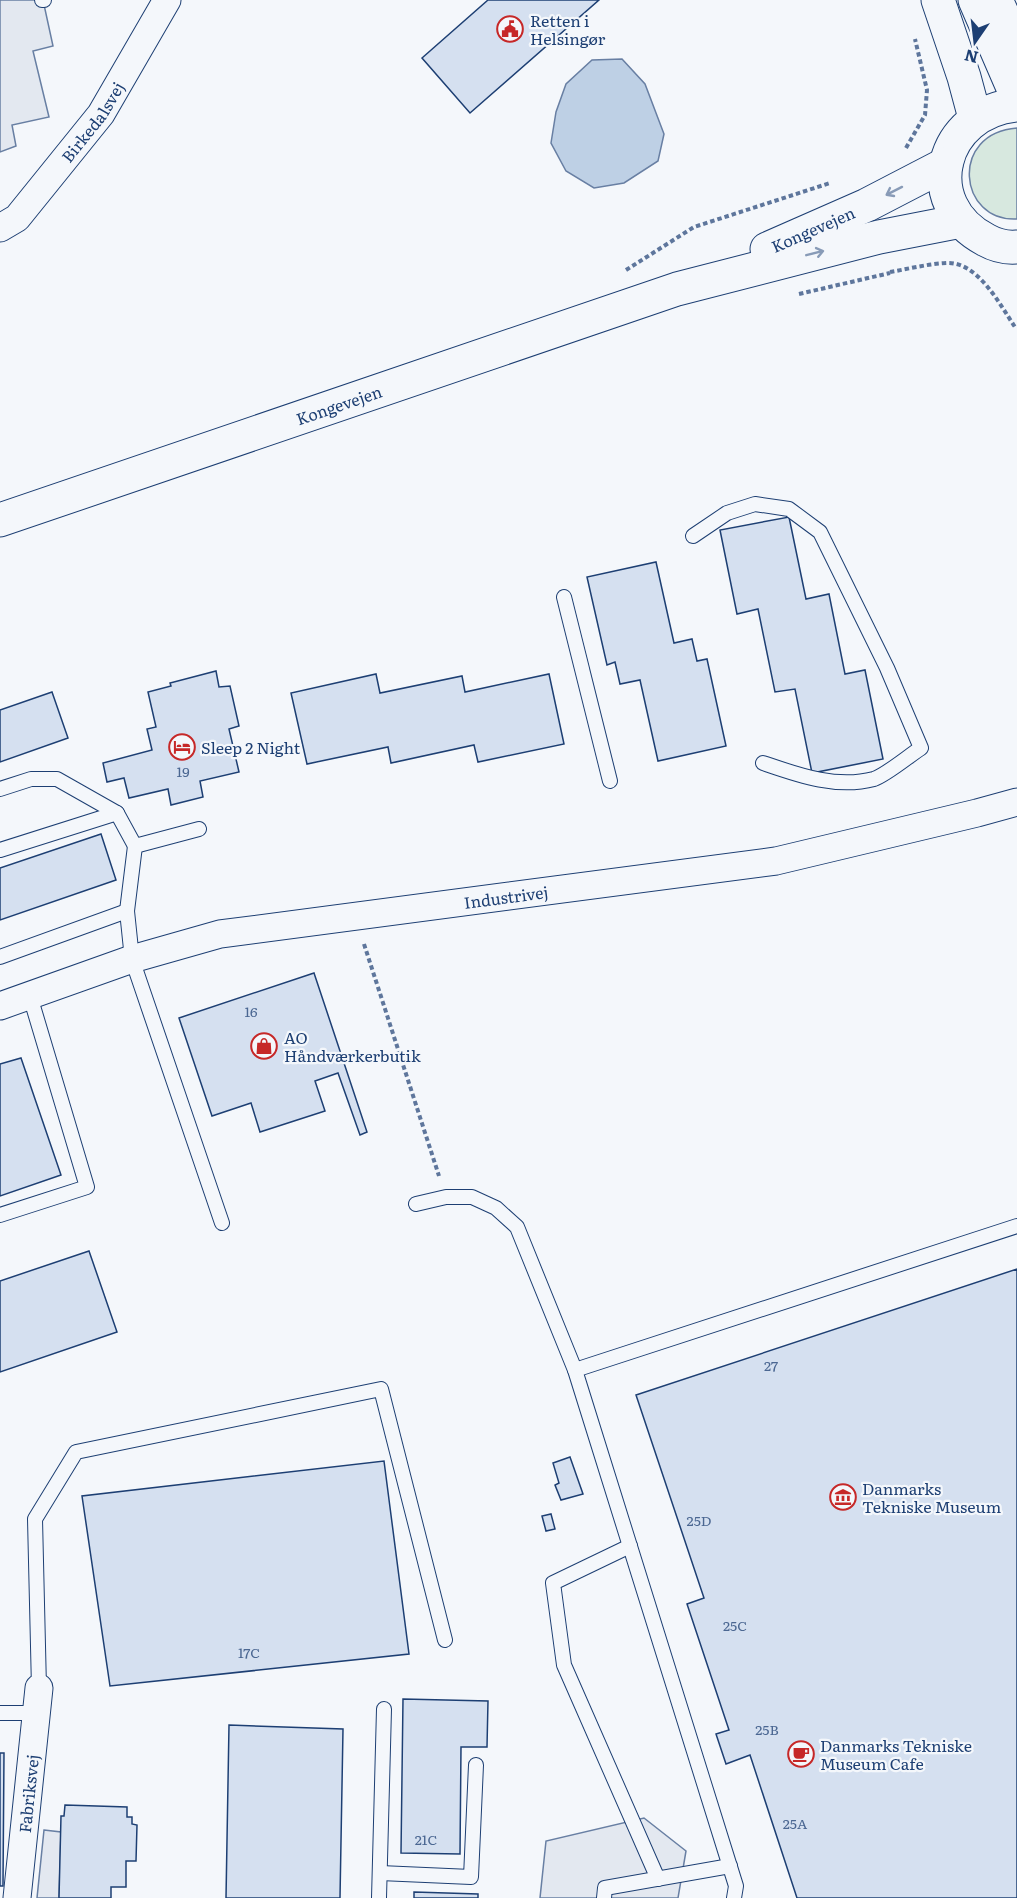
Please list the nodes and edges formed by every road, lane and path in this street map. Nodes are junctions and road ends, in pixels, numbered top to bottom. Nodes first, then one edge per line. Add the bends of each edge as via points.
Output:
1 (167, 0) edge
2 (938, 0) edge
3 (975, 0) edge
4 (996, 0) edge
5 (1017, 46) edge
6 (1017, 97) edge
7 (1017, 105) edge
8 (975, 118) junction
9 (946, 164) junction
10 (837, 181) dead end
11 (961, 222) junction
12 (0, 228) edge
13 (1016, 251) edge
14 (624, 272) dead end
15 (677, 289) junction
16 (0, 520) edge
17 (693, 536) dead end
18 (564, 597) dead end
19 (764, 763) dead end
20 (610, 781) dead end
21 (0, 789) edge
22 (1017, 801) edge
23 (117, 813) junction
24 (199, 829) dead end
25 (135, 846) junction
26 (0, 850) edge
27 (127, 911) junction
28 (355, 917) junction
29 (0, 957) edge
30 (132, 959) junction
31 (30, 996) junction
32 (0, 1006) edge
33 (446, 1197) junction
34 (416, 1204) dead end
35 (0, 1215) edge
36 (222, 1223) dead end
37 (1017, 1226) edge
38 (575, 1370) junction
39 (630, 1546) junction
40 (445, 1640) dead end
41 (37, 1700) junction
42 (384, 1709) dead end
43 (0, 1713) edge
44 (476, 1765) dead end
45 (730, 1866) junction
46 (380, 1873) junction
47 (658, 1879) junction
48 (17, 1898) edge
49 (379, 1898) edge
50 (604, 1898) edge
51 (734, 1898) edge

1 - 12 street, Birkedalsvej via 101,114 16,218
2 - 8 main road
3 - 6 main road
4 - 5 main road
7 - 8 main road via 989,110
8 - 9 main road via 962,130
9 - 11 main road via 951,205
9 -> 15 main road, Kongevejen via 867,205
10 - 14 path via 694,227
11 - 13 main road via 993,244
15 -> 11 main road, Kongevejen via 879,237
15 - 16 main road, Kongevejen
17 - 19 lane via 727,513 755,504 789,509 820,532 888,668 921,748 875,778 842,782 805,778
18 - 20 lane
21 - 23 lane via 31,779 57,779
22 - 28 street, Industrivej via 776,861
23 - 25 lane
23 - 26 lane
24 - 25 lane
25 - 27 lane
27 - 29 lane
27 - 30 lane
28 - 30 street, Industrivej via 220,934
28 - 33 path
30 - 31 street, Industrivej
30 - 36 lane
31 - 32 street, Industrivej
31 - 35 lane via 87,1187
33 - 34 lane
33 - 38 lane via 472,1197 496,1208 517,1227
37 - 38 lane
38 - 39 lane
39 - 45 lane
39 - 47 lane via 553,1583 564,1665
40 - 41 lane via 381,1389 76,1452 35,1519
41 - 43 lane
41 - 48 street, Fabriksvej
42 - 46 lane
44 - 46 lane via 471,1877
45 - 47 lane
45 - 51 lane via 736,1886
46 - 49 lane
47 - 50 lane via 605,1888

